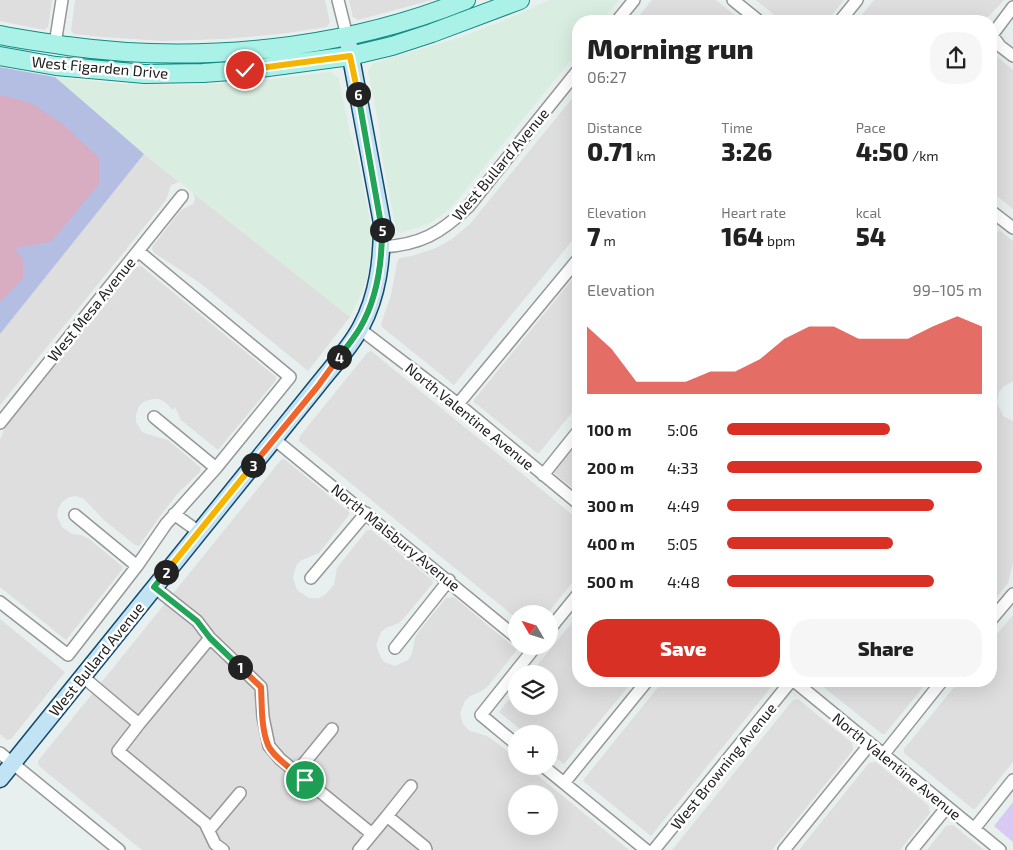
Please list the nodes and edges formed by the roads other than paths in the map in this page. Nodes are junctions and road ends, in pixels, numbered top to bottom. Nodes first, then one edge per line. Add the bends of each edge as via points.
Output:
1 (62, 0) edge
2 (338, 0) edge
3 (466, 0) edge
4 (520, 0) edge
5 (634, 0) edge
6 (733, 0) edge
7 (857, 0) edge
8 (1013, 7) edge
9 (622, 15) edge
10 (752, 15) edge
11 (845, 15) edge
12 (997, 28) edge
13 (0, 34) edge
14 (347, 36) junction
15 (997, 42) edge
16 (55, 44) junction
17 (0, 56) edge
18 (350, 56) junction
19 (1013, 56) edge
20 (572, 78) edge
21 (182, 196) dead end
22 (997, 217) edge
23 (1013, 228) edge
24 (382, 247) junction
25 (138, 251) junction
26 (572, 266) edge
27 (360, 329) junction
28 (458, 404) junction
29 (154, 417) dead end
30 (0, 423) edge
31 (274, 439) junction
32 (572, 439) edge
33 (216, 468) junction
34 (543, 475) junction
35 (572, 498) edge
36 (366, 513) junction
37 (174, 514) junction
38 (76, 515) dead end
39 (199, 532) junction
40 (137, 566) junction
41 (311, 578) dead end
42 (449, 580) junction
43 (154, 587) junction
44 (1013, 594) edge
45 (0, 602) edge
46 (572, 602) edge
47 (997, 613) edge
48 (558, 619) edge
49 (508, 630) edge
50 (210, 638) junction
51 (395, 648) dead end
52 (527, 655) edge
53 (82, 676) junction
54 (642, 687) edge
55 (787, 687) edge
56 (799, 687) edge
57 (937, 687) edge
58 (139, 724) junction
59 (332, 729) dead end
60 (508, 738) edge
61 (870, 744) junction
62 (882, 754) junction
63 (6, 758) edge
64 (296, 773) junction
65 (554, 775) edge
66 (0, 779) edge
67 (1013, 780) edge
68 (564, 783) junction
69 (411, 786) dead end
70 (240, 793) dead end
71 (947, 807) junction
72 (387, 816) junction
73 (974, 829) junction
74 (209, 830) junction
75 (372, 834) junction
76 (119, 850) edge
77 (223, 850) edge
78 (360, 850) edge
79 (426, 850) edge
80 (646, 850) edge
81 (654, 850) edge
82 (784, 850) edge
83 (912, 850) edge
84 (1000, 850) edge

1 - 16 street
2 - 14 street
3 - 14 main road, West Figarden Drive
4 - 18 main road, West Figarden Drive via 432,33
5 - 9 street
6 - 10 street
7 - 11 street
8 - 12 street
13 - 16 main road, West Figarden Drive
14 - 16 main road, West Figarden Drive via 219,53 112,52
14 - 18 street
15 - 19 street
17 - 18 main road, West Figarden Drive via 56,66 144,74 203,74
18 - 24 street via 382,223
20 - 24 street, West Bullard Avenue via 468,207 451,223 415,243
21 - 25 street, West Mesa Avenue
22 - 23 street
24 - 27 street, West Bullard Avenue via 373,301
25 - 30 street, West Mesa Avenue
25 - 33 street, West Bullard Avenue via 290,377
26 - 28 street
27 - 28 street, North Valentine Avenue
27 - 31 street, West Bullard Avenue
28 - 34 street, North Valentine Avenue
29 - 33 street
31 - 36 street, North Malsbury Avenue
31 - 39 street, West Bullard Avenue
32 - 34 street
33 - 37 street, West Bullard Avenue
34 - 35 street, North Valentine Avenue
36 - 41 street
36 - 42 street, North Malsbury Avenue
37 - 39 street
37 - 40 street, West Bullard Avenue
38 - 40 street
39 - 43 street, West Bullard Avenue
40 - 45 street, West Bullard Avenue via 68,655
42 - 49 street, North Malsbury Avenue
42 - 51 street
43 - 50 street via 197,621
43 - 53 street, West Bullard Avenue
44 - 47 street
46 - 48 street
50 - 58 street
50 - 64 street via 261,687 269,746
52 - 60 street via 480,715
53 - 58 street
53 - 63 street, West Bullard Avenue
54 - 68 street
55 - 81 street, West Browning Avenue
56 - 61 street, North Valentine Avenue
57 - 62 street
58 - 74 street via 118,751 205,823
59 - 64 street
61 - 62 street, North Valentine Avenue
61 - 82 street
62 - 71 street, North Valentine Avenue
63 - 66 street, West Bullard Avenue
63 - 76 street
64 - 75 street
65 - 68 street
67 - 73 street
68 - 80 street
69 - 72 street
70 - 74 street
71 - 73 street, North Valentine Avenue
71 - 83 street
72 - 75 street
72 - 79 street
73 - 84 street, North Valentine Avenue
74 - 77 street via 215,844
75 - 78 street

